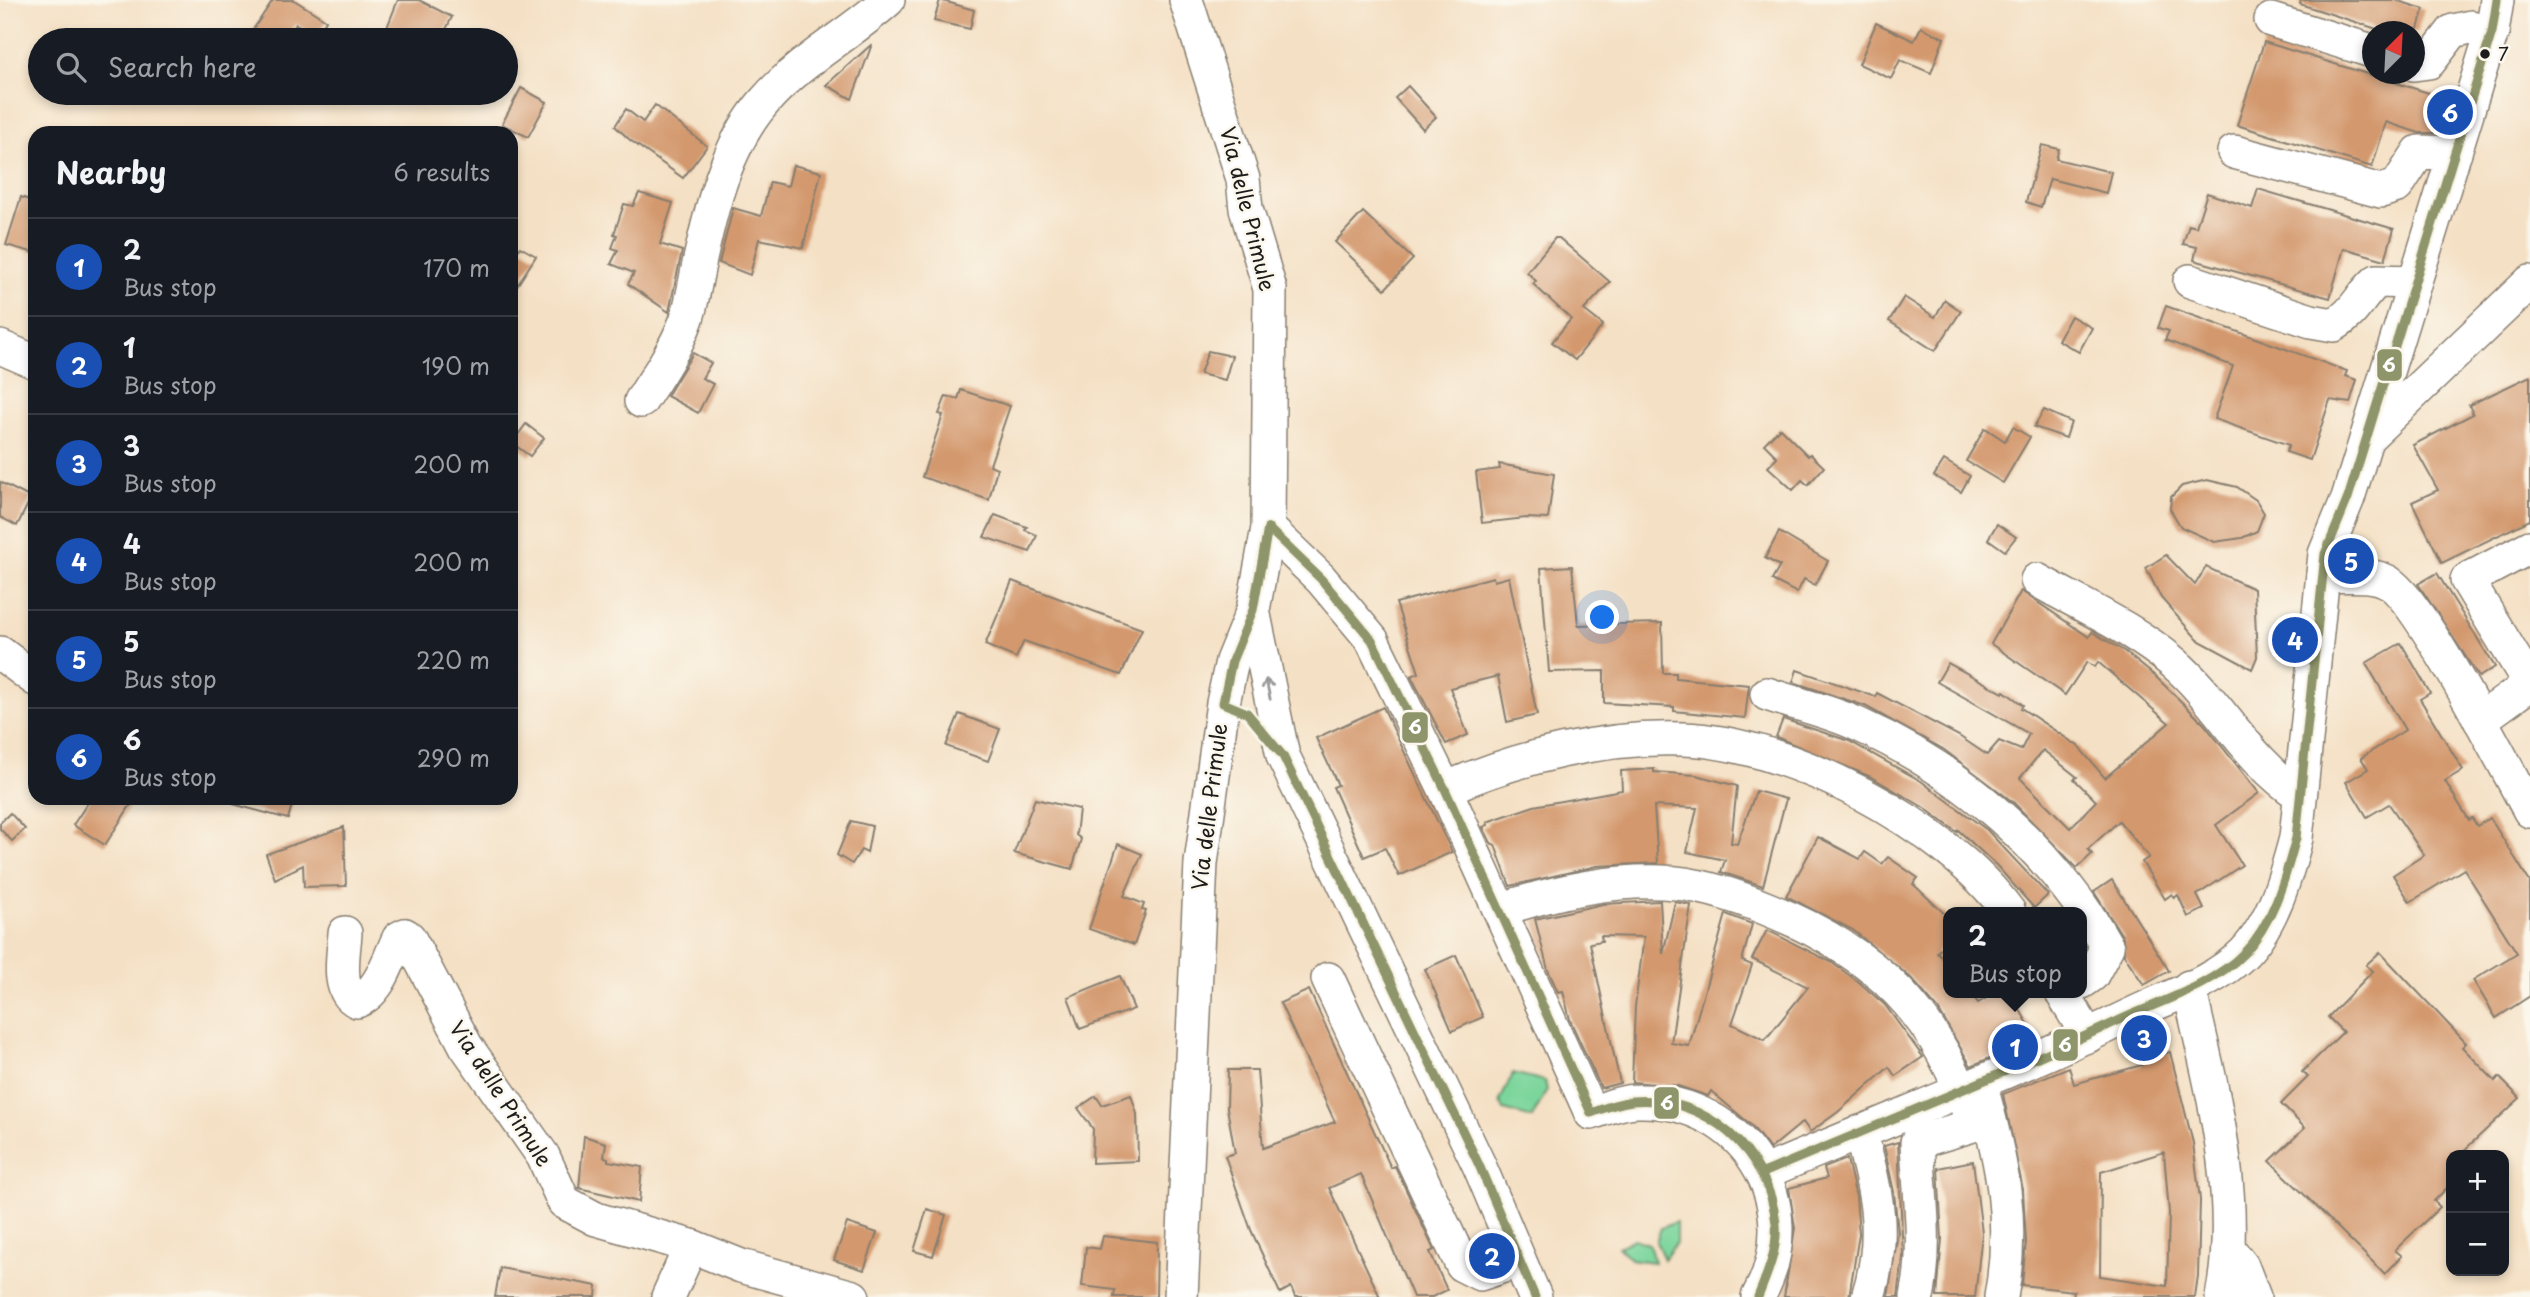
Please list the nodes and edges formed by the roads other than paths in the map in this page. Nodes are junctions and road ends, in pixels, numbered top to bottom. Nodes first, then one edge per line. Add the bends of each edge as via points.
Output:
1 (888, 0) edge
2 (1186, 0) edge
3 (2495, 16) edge
4 (2271, 20) dead end
5 (2362, 48) edge
6 (2425, 63) edge
7 (2234, 152) dead end
8 (2455, 153) junction
9 (2190, 281) dead end
10 (2414, 282) junction
11 (2530, 282) edge
12 (0, 346) edge
13 (28, 359) edge
14 (641, 401) dead end
15 (2365, 440) junction
16 (1268, 528) junction
17 (2530, 547) edge
18 (2323, 575) junction
19 (2037, 580) dead end
20 (1253, 610) junction
21 (0, 653) edge
22 (28, 674) edge
23 (2530, 684) edge
24 (1767, 694) dead end
25 (1223, 703) junction
26 (2480, 720) junction
27 (1283, 756) junction
28 (1446, 789) junction
29 (2299, 794) junction
30 (2530, 811) edge
31 (2004, 907) edge
32 (2082, 907) edge
33 (1500, 910) junction
34 (2087, 913) edge
35 (345, 933) dead end
36 (2087, 978) edge
37 (1328, 979) dead end
38 (2189, 987) junction
39 (2072, 998) edge
40 (2088, 1035) junction
41 (1971, 1085) junction
42 (1973, 1125) junction
43 (1860, 1132) junction
44 (1763, 1173) junction
45 (691, 1246) junction
46 (2228, 1248) junction
47 (1526, 1279) edge
48 (668, 1297) edge
49 (853, 1297) edge
50 (1181, 1297) edge
51 (1483, 1297) edge
52 (1758, 1297) edge
53 (1868, 1297) edge
54 (1917, 1297) edge
55 (1984, 1297) edge
56 (2001, 1297) edge
57 (2222, 1297) edge
58 (2254, 1297) edge

1 - 14 street via 795,71 763,103 737,145 713,201 687,319 671,355
2 - 16 street, Via delle Primule via 1243,179 1246,209 1270,289
3 - 6 street via 2453,31
3 - 8 street
4 - 5 street
7 - 8 street via 2381,191 2397,186 2419,152
8 - 10 street
9 - 10 street via 2334,325 2351,315 2363,293 2377,281
10 - 15 street
11 - 15 street
12 - 13 street
15 - 18 street via 2325,554
16 - 20 street, Via delle Primule
16 - 28 street via 1321,579 1372,640
17 - 23 street via 2467,580
18 - 26 street via 2365,575 2388,581 2405,598
18 - 29 street
19 - 29 street via 2143,640 2174,664 2273,775
20 - 25 street, Via delle Primule
27 -> 20 street
21 - 22 street
23 - 26 street
24 - 32 street via 1855,723 1910,750 2014,826
25 - 27 street via 1247,713
25 - 50 street, Via delle Primule via 1201,863
26 - 30 street
27 - 47 street via 1479,1165
28 - 31 street via 1499,766 1576,749 1659,739 1730,747 1786,760 1883,804 1952,854
28 - 33 street
29 - 38 street via 2296,838 2285,879 2265,922 2245,952 2219,973
33 - 41 street via 1552,894 1630,882 1665,882 1748,901 1832,938 1884,976
33 - 44 street via 1591,1113 1637,1100 1700,1114 1740,1141
34 - 36 street via 2107,947
35 - 45 street, Via delle Primule via 345,989 357,1001 374,988 399,939 409,938 466,1046 543,1156 564,1202 596,1219
37 - 47 street via 1462,1265 1480,1274
38 - 40 street
38 - 46 street via 2224,1165
39 - 40 street
40 - 41 street
41 - 42 street
41 - 43 street
41 - 56 street via 2002,1162 2009,1245
42 - 54 street via 1917,1142 1924,1227
42 - 55 street via 1991,1200 1992,1244
43 - 44 street
43 - 53 street via 1878,1206 1880,1245
44 - 52 street via 1777,1211 1777,1236 1769,1276
45 - 48 street
45 - 49 street, Via delle Primule via 741,1266
46 - 57 street
46 - 58 street via 2242,1266
47 - 51 street

